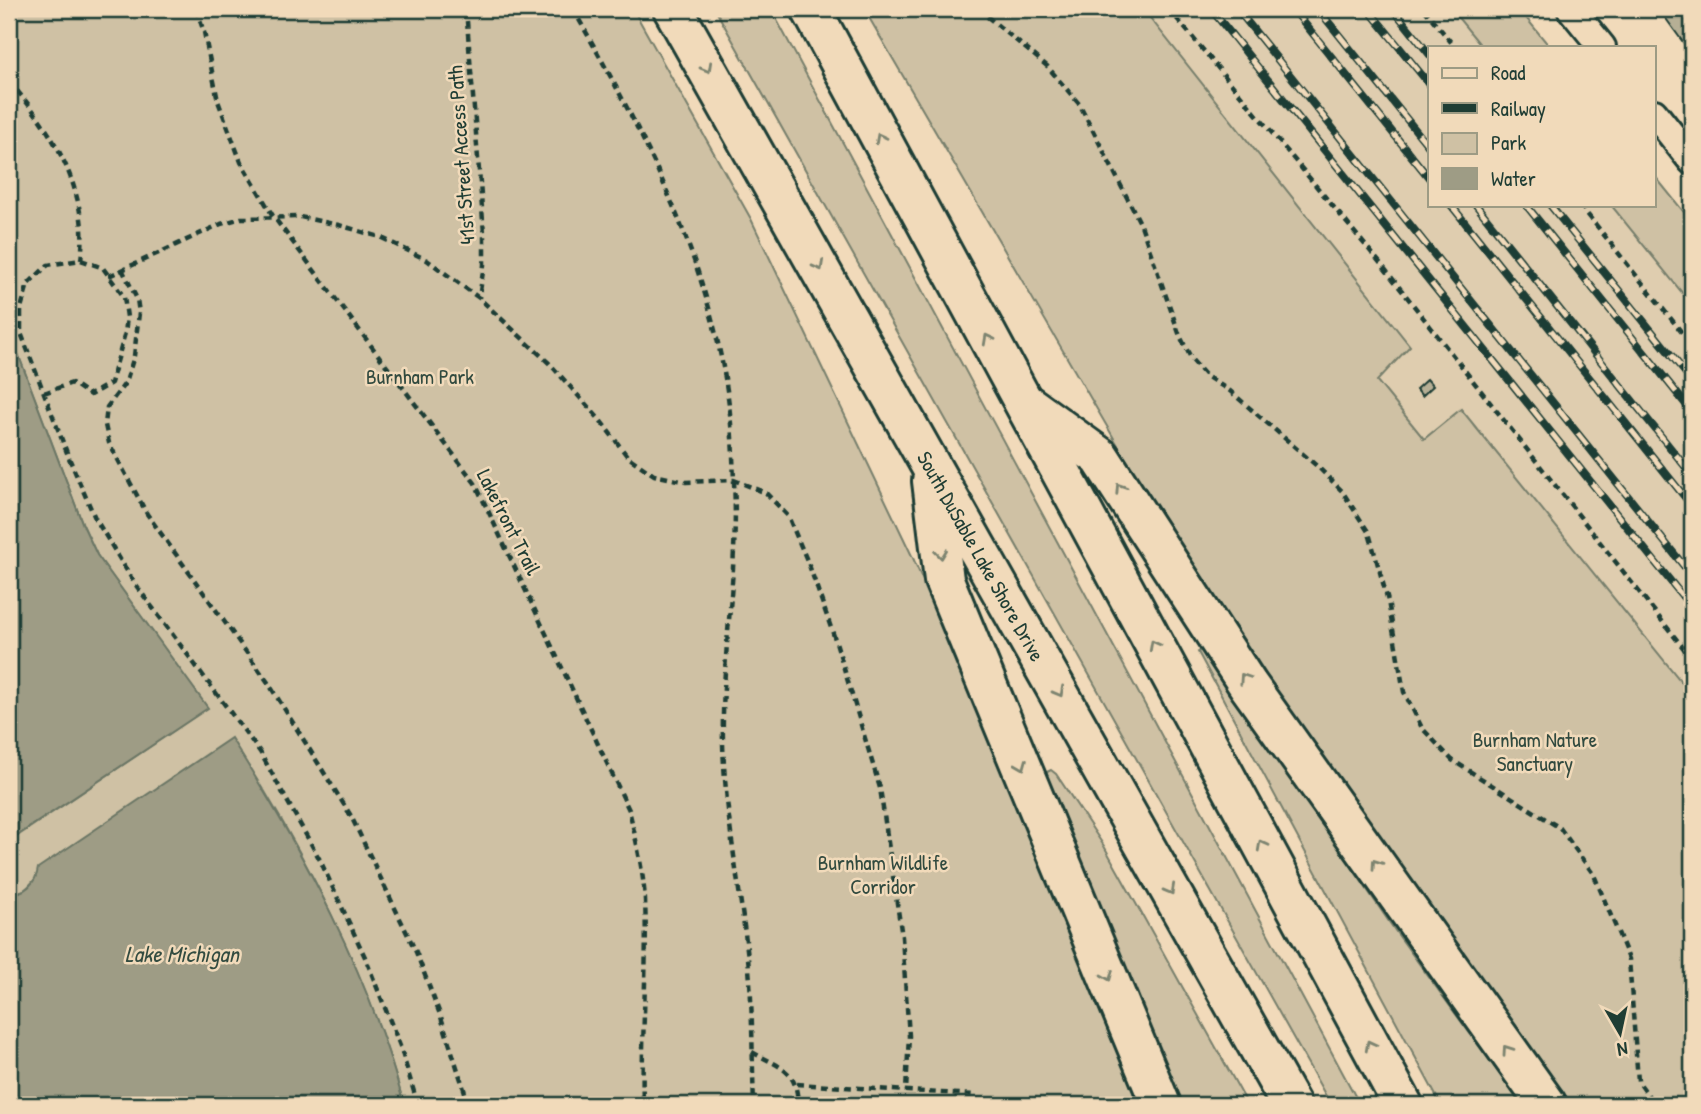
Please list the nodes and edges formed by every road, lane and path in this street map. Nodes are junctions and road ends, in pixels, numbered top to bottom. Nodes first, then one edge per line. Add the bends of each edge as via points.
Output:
1 (196, 9) edge
2 (466, 9) edge
3 (573, 9) edge
4 (673, 9) edge
5 (811, 9) edge
6 (978, 9) edge
7 (1169, 9) edge
8 (1424, 9) edge
9 (1571, 9) edge
10 (1454, 46) edge
11 (1601, 46) edge
12 (9, 82) edge
13 (1656, 116) edge
14 (1692, 161) edge
15 (1581, 206) edge
16 (272, 216) junction
17 (81, 260) junction
18 (122, 269) junction
19 (109, 275) junction
20 (479, 298) junction
21 (1692, 345) edge
22 (44, 393) junction
23 (1020, 399) junction
24 (929, 462) junction
25 (734, 481) junction
26 (1692, 659) edge
27 (752, 1052) junction
28 (797, 1084) junction
29 (906, 1091) junction
30 (974, 1095) dead end
31 (418, 1105) edge
32 (469, 1105) edge
33 (643, 1105) edge
34 (754, 1105) edge
35 (798, 1105) edge
36 (1161, 1105) edge
37 (1291, 1105) edge
38 (1403, 1105) edge
39 (1547, 1105) edge
40 (1654, 1105) edge

1 - 16 path, Lakefront Trail via 227,129
2 - 20 path, 41st Street Access Path via 484,233
3 - 25 path via 645,142 697,268 728,398
4 -> 24 highway, South DuSable Lake Shore Drive
23 -> 5 highway
6 - 40 path via 1047,66 1080,105 1141,225 1192,360 1318,467 1342,491 1369,533 1388,601 1404,692 1422,729 1452,760 1560,828 1594,875 1629,958 1639,1081
7 - 26 path via 1381,264
8 - 10 path
9 - 11 street
12 - 17 path via 45,125 72,180
13 - 14 street
15 - 21 path
16 - 18 path, 41st Street Access Path via 221,224
16 - 20 path, 41st Street Access Path via 313,219 380,237 427,260
16 - 33 path, Lakefront Trail via 475,483 629,810 645,897
17 - 19 path
17 - 22 path via 48,265 28,284 21,308 21,333
18 - 19 path, 41st Street Access Path
18 - 32 path via 139,313 126,382 107,407 109,443 147,514 267,681 351,816 416,952
19 - 22 path via 124,297 127,317 111,383 90,395 72,383
20 - 25 path, 41st Street Access Path via 549,363 628,457 654,475 686,482
22 - 31 path via 95,518 135,584 261,751 320,860 365,957
38 -> 23 highway
39 -> 23 highway via 1248,685 1100,457
24 -> 36 highway via 944,580
24 -> 37 highway, South DuSable Lake Shore Drive
25 - 27 path via 735,561 723,688 723,746 749,961
25 - 29 path via 766,493 788,516 836,642 870,751 880,788 902,937 909,1036
27 - 28 path via 786,1070
27 - 34 path
28 - 29 path
28 - 35 path
29 - 30 path

